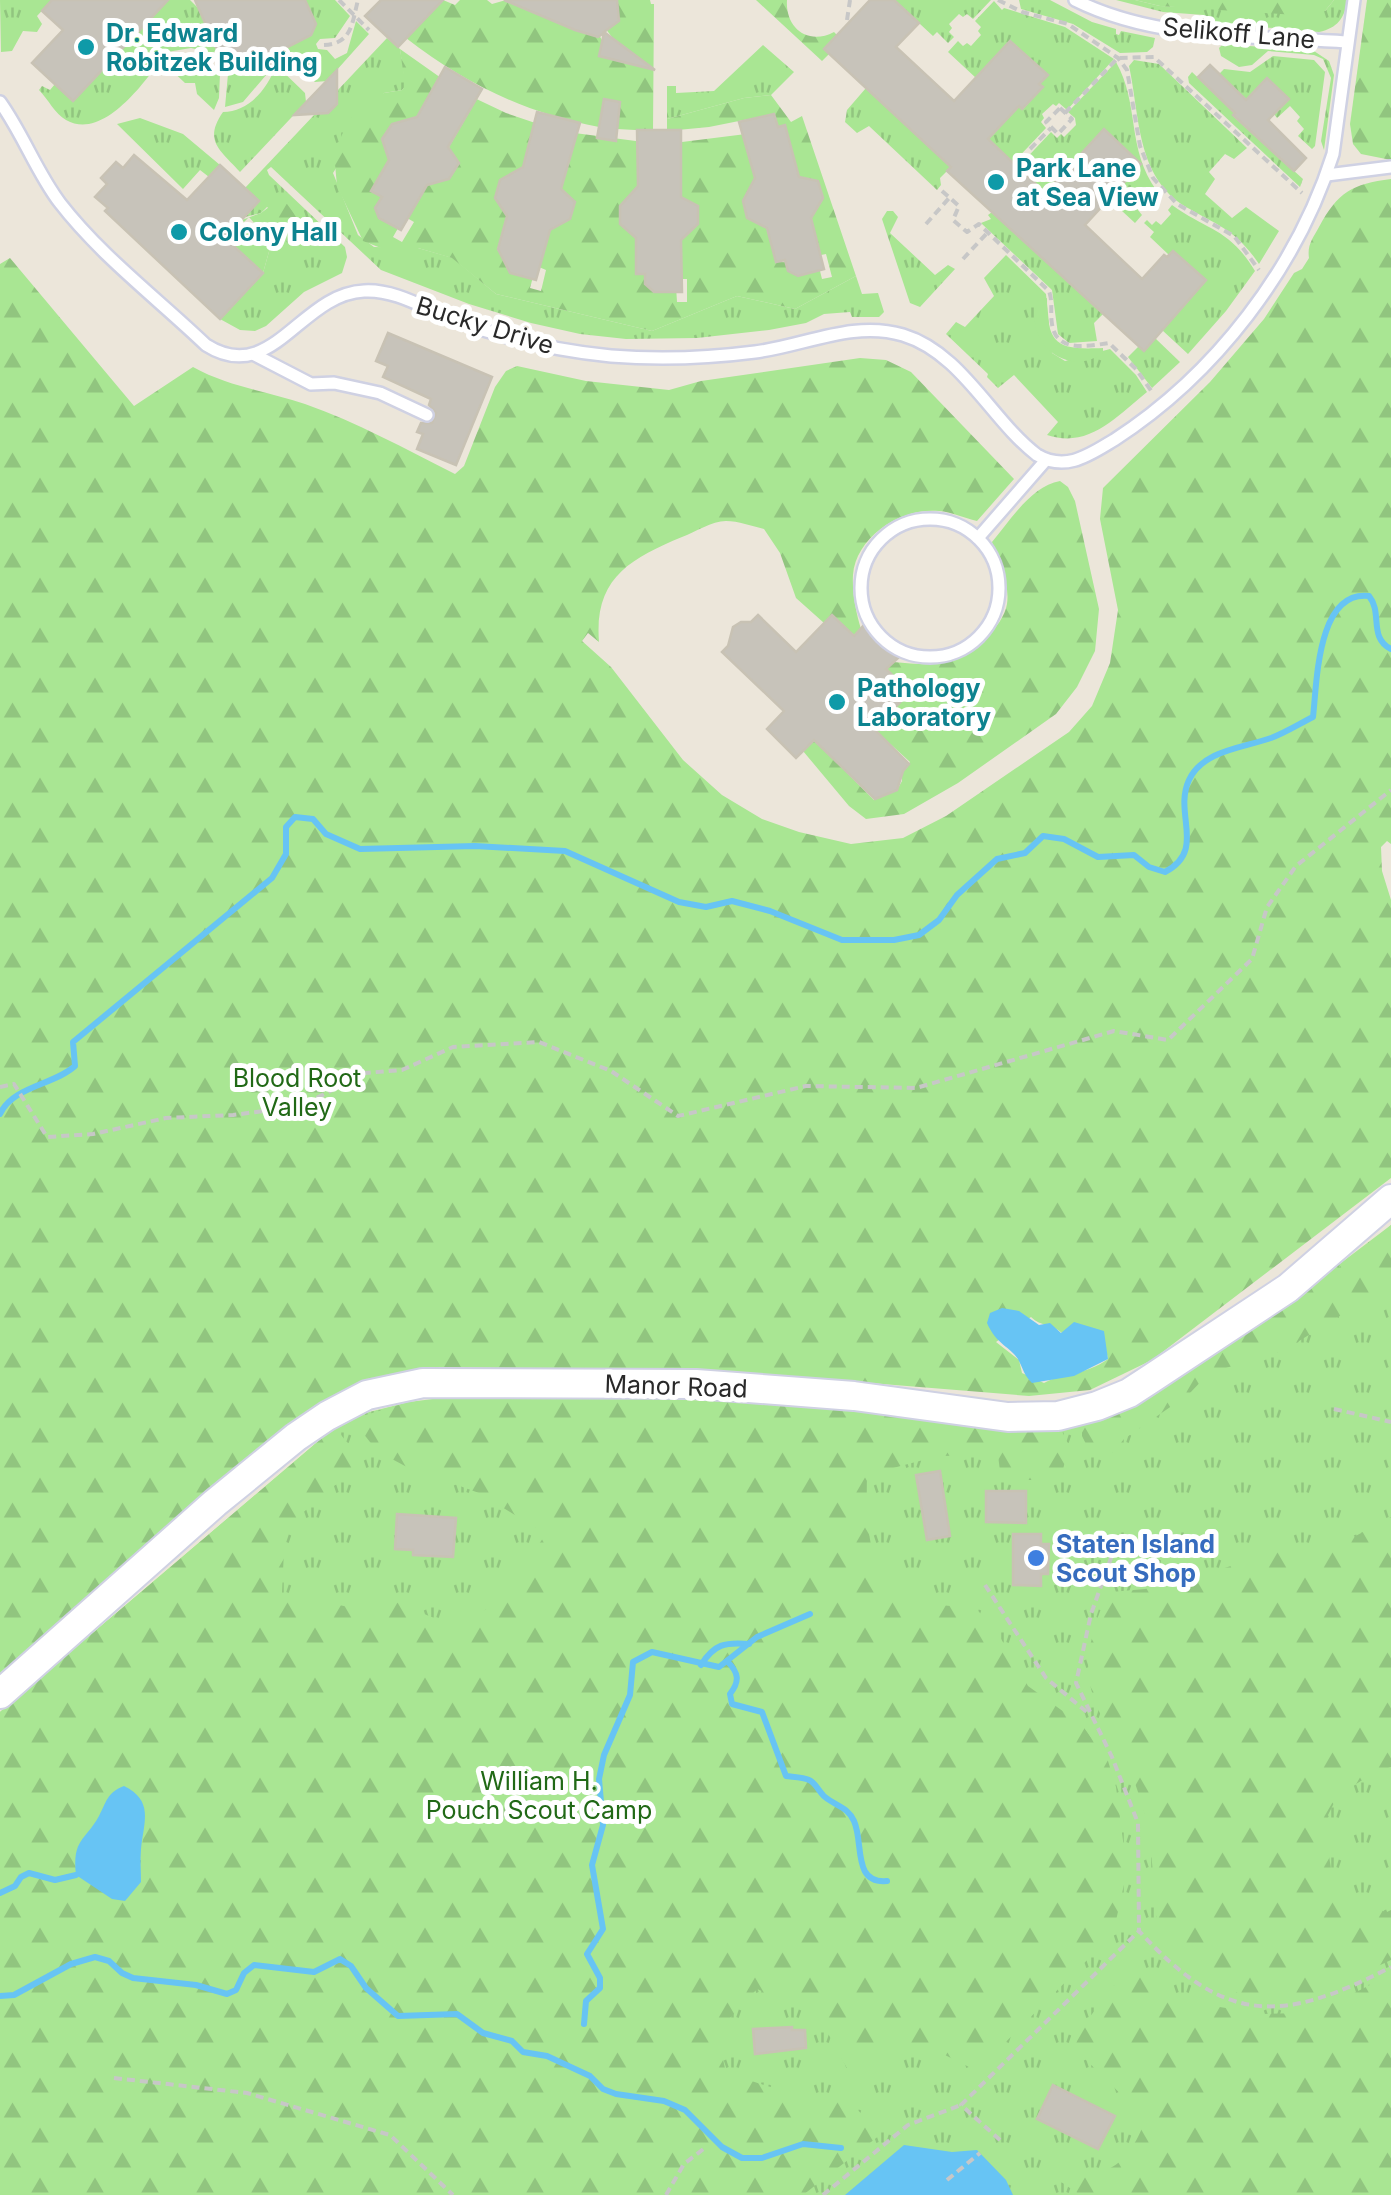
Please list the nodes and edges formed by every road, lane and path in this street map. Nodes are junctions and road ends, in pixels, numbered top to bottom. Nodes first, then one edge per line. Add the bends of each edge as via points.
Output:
1 (339, 0) edge
2 (358, 0) edge
3 (850, 0) edge
4 (998, 0) edge
5 (1075, 0) edge
6 (1354, 0) edge
7 (354, 15) junction
8 (847, 20) dead end
9 (369, 30) dead end
10 (1347, 42) junction
11 (324, 45) dead end
12 (1118, 58) junction
13 (0, 102) edge
14 (1030, 149) dead end
15 (1391, 167) edge
16 (1327, 175) junction
17 (942, 190) dead end
18 (1302, 192) dead end
19 (950, 198) junction
20 (926, 224) dead end
21 (988, 232) junction
22 (963, 258) dead end
23 (1259, 270) dead end
24 (256, 355) junction
25 (1152, 392) dead end
26 (427, 415) dead end
27 (1052, 462) junction
28 (978, 538) junction
29 (1391, 790) edge
30 (0, 1087) edge
31 (1391, 1200) edge
32 (1334, 1409) dead end
33 (1391, 1422) edge
34 (1116, 1544) dead end
35 (985, 1584) dead end
36 (0, 1694) edge
37 (1092, 1716) junction
38 (1139, 1930) junction
39 (1391, 1967) edge
40 (114, 2078) dead end
41 (961, 2105) junction
42 (1000, 2140) dead end
43 (706, 2147) dead end
44 (980, 2153) dead end
45 (947, 2180) dead end
46 (453, 2195) edge
47 (666, 2195) edge
48 (822, 2195) edge

1 - 7 path
2 - 7 path
3 - 8 path
4 - 12 path via 1068,24
5 - 10 lane, Selikoff Lane via 1172,30
6 - 10 lane
7 - 9 path
7 - 11 path via 347,38
10 - 16 lane
12 - 14 path via 1065,113 1060,108 1046,122 1052,128
12 - 18 path via 1162,60
12 - 23 path via 1127,70 1140,146 1154,178 1177,204 1234,236
13 - 24 lane via 57,200 80,226 206,345 236,358
15 - 16 lane
16 - 27 lane via 1288,254 1220,348 1127,431 1084,458
17 - 19 path
19 - 20 path
19 - 21 path via 958,206 954,220 967,232 979,224
21 - 22 path
21 - 25 path via 1049,291 1060,340 1074,346 1109,343
24 - 26 lane via 312,384 380,393
24 - 27 lane, Bucky Drive via 323,303 369,290 508,337 610,356 757,352 843,332 887,332 936,353 1030,449
27 - 28 lane
28 - 28 lane via 994,563 999,593 982,634 958,652 927,657 884,640 866,614 861,584 879,541 920,520 951,522
29 - 30 path via 1296,866 1267,907 1252,958 1168,1040 1114,1031 916,1088 806,1086 678,1116 611,1071 539,1042 453,1047 402,1070 365,1073 301,1106 166,1118 93,1134 48,1137 14,1084
31 - 36 street, Manor Road via 1288,1288 1152,1378 1097,1406 1058,1416 1008,1418 854,1396 696,1384 422,1383 367,1395 296,1436
32 - 33 path
34 - 37 path via 1076,1684
35 - 37 path via 1046,1678
37 - 38 path via 1138,1823
38 - 39 path via 1205,1990 1268,2008 1339,1994
38 - 41 path
40 - 46 path via 247,2093 390,2135
41 - 42 path
41 - 48 path via 908,2125
43 - 47 path via 684,2164
44 - 45 path

